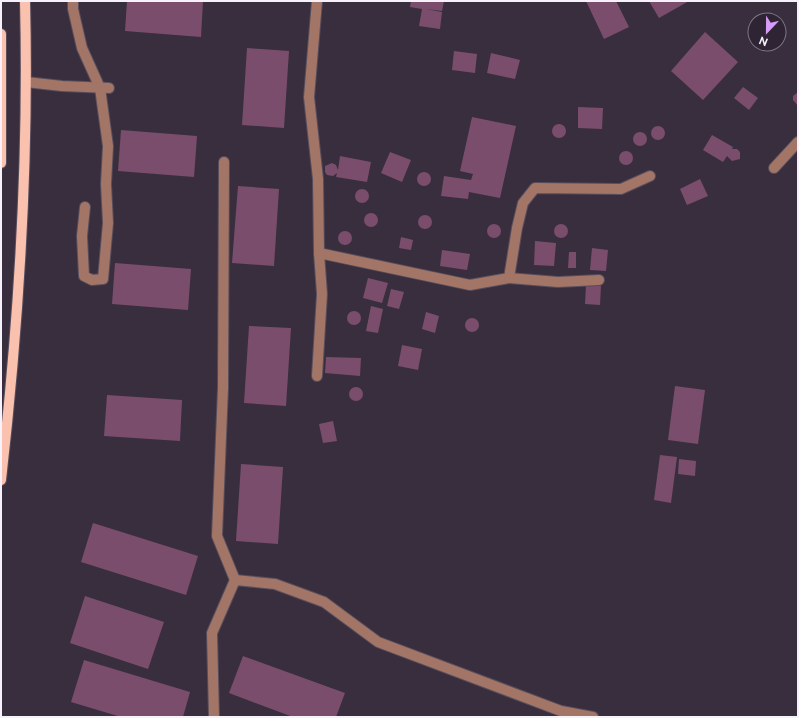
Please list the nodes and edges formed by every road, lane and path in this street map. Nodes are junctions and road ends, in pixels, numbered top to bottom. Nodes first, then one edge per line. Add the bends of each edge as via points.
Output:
1 (25, 1) edge
2 (73, 1) edge
3 (317, 1) edge
4 (1, 34) edge
5 (26, 82) junction
6 (104, 88) junction
7 (798, 142) edge
8 (224, 162) dead end
9 (1, 163) edge
10 (774, 168) dead end
11 (650, 176) dead end
12 (85, 207) dead end
13 (319, 253) junction
14 (509, 278) junction
15 (599, 280) dead end
16 (317, 376) dead end
17 (1, 480) edge
18 (235, 580) junction
19 (214, 717) edge
20 (593, 717) edge

1 - 5 main road
2 - 6 street via 82,48
3 - 13 street via 309,97 318,179
4 - 9 main road
5 - 6 street
5 - 17 main road via 17,319
6 - 12 street via 108,146 108,223 103,279 92,280 84,276 82,236
7 - 10 street
8 - 18 street via 223,388 217,536
11 - 14 street via 621,189 535,188 523,203
13 - 14 street via 470,285
13 - 16 street via 322,294
14 - 15 street via 558,282
18 - 19 street via 212,633
18 - 20 street via 274,584 324,602 378,642 561,711

